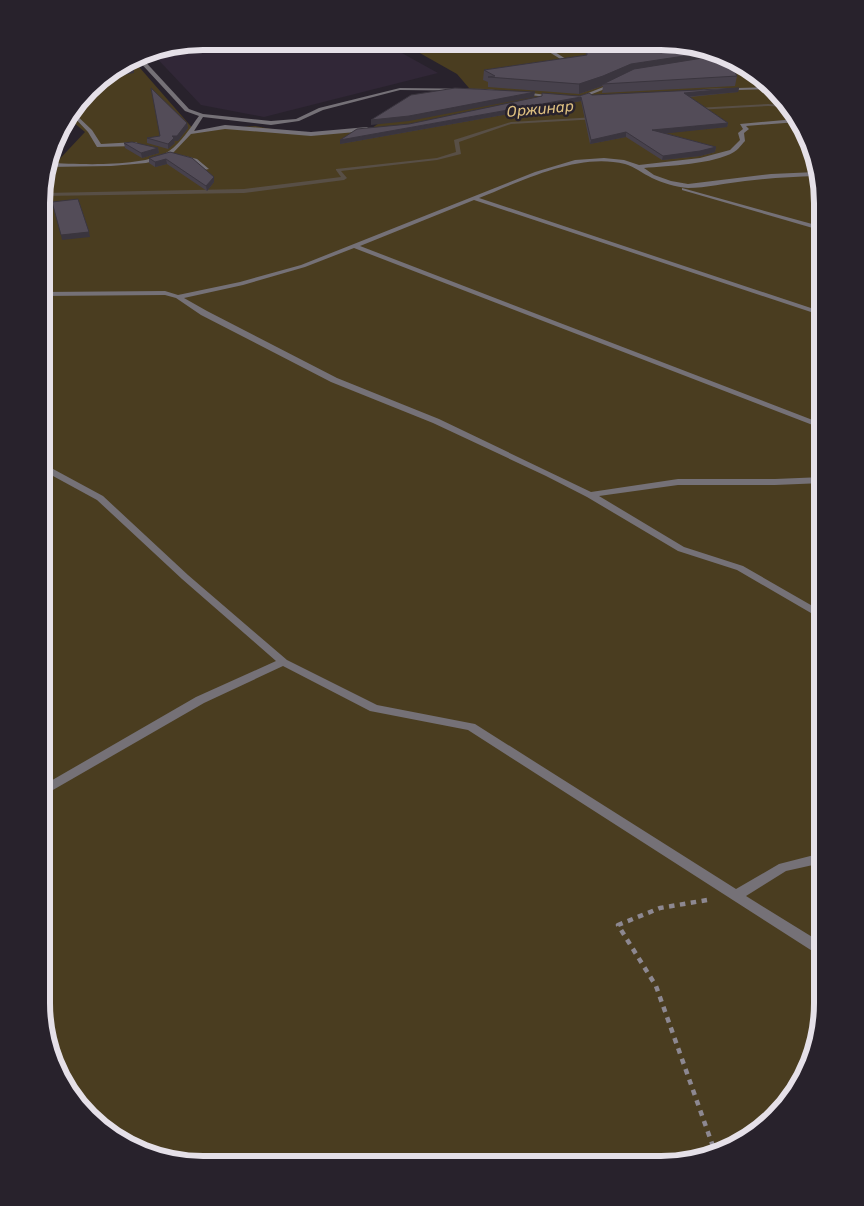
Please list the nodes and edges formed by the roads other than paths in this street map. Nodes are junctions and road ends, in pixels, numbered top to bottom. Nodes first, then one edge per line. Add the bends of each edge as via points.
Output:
1 (549, 50) edge
2 (564, 59) edge
3 (143, 63) edge
4 (621, 80) edge
5 (761, 88) edge
6 (694, 91) edge
7 (597, 97) edge
8 (569, 98) edge
9 (579, 98) junction
10 (525, 101) edge
11 (202, 115) junction
12 (77, 117) edge
13 (790, 121) edge
14 (370, 129) edge
15 (189, 133) junction
16 (142, 146) edge
17 (159, 151) edge
18 (168, 154) junction
19 (55, 165) edge
20 (639, 167) junction
21 (206, 169) edge
22 (811, 174) edge
23 (678, 184) junction
24 (476, 198) junction
25 (814, 226) edge
26 (355, 246) junction
27 (50, 294) edge
28 (178, 297) junction
29 (814, 311) edge
30 (814, 424) edge
31 (50, 470) edge
32 (814, 480) edge
33 (590, 495) junction
34 (814, 612) edge
35 (283, 662) junction
36 (50, 786) edge
37 (814, 860) edge
38 (737, 896) junction
39 (814, 945) edge

1 - 2 lane
3 - 11 lane via 186,110
4 - 9 lane
5 - 6 lane
7 - 9 lane
8 - 9 lane
10 - 11 lane via 560,97 488,90 400,90 322,109 297,120 271,123
11 - 15 lane
12 - 16 lane via 100,146 133,143
13 - 20 lane via 742,124 746,130 741,133 743,140 733,150 720,155 670,165
14 - 15 lane via 311,134 225,127
15 - 18 lane
17 - 18 lane
18 - 19 lane via 140,162
18 - 21 lane via 195,160
20 - 23 lane via 652,176
20 - 24 lane via 604,160 575,162
22 - 23 lane via 688,186
23 - 25 lane via 679,188
24 - 26 lane
24 - 29 lane
26 - 28 lane via 303,266 241,284
26 - 30 lane
27 - 28 lane via 166,293
28 - 33 lane via 334,380 436,421
31 - 35 lane via 100,498 185,578
32 - 33 lane via 678,482
33 - 34 lane via 681,549 740,568
35 - 36 lane via 200,700
35 - 38 lane via 374,708 471,727
37 - 38 lane via 783,867
38 - 39 lane

